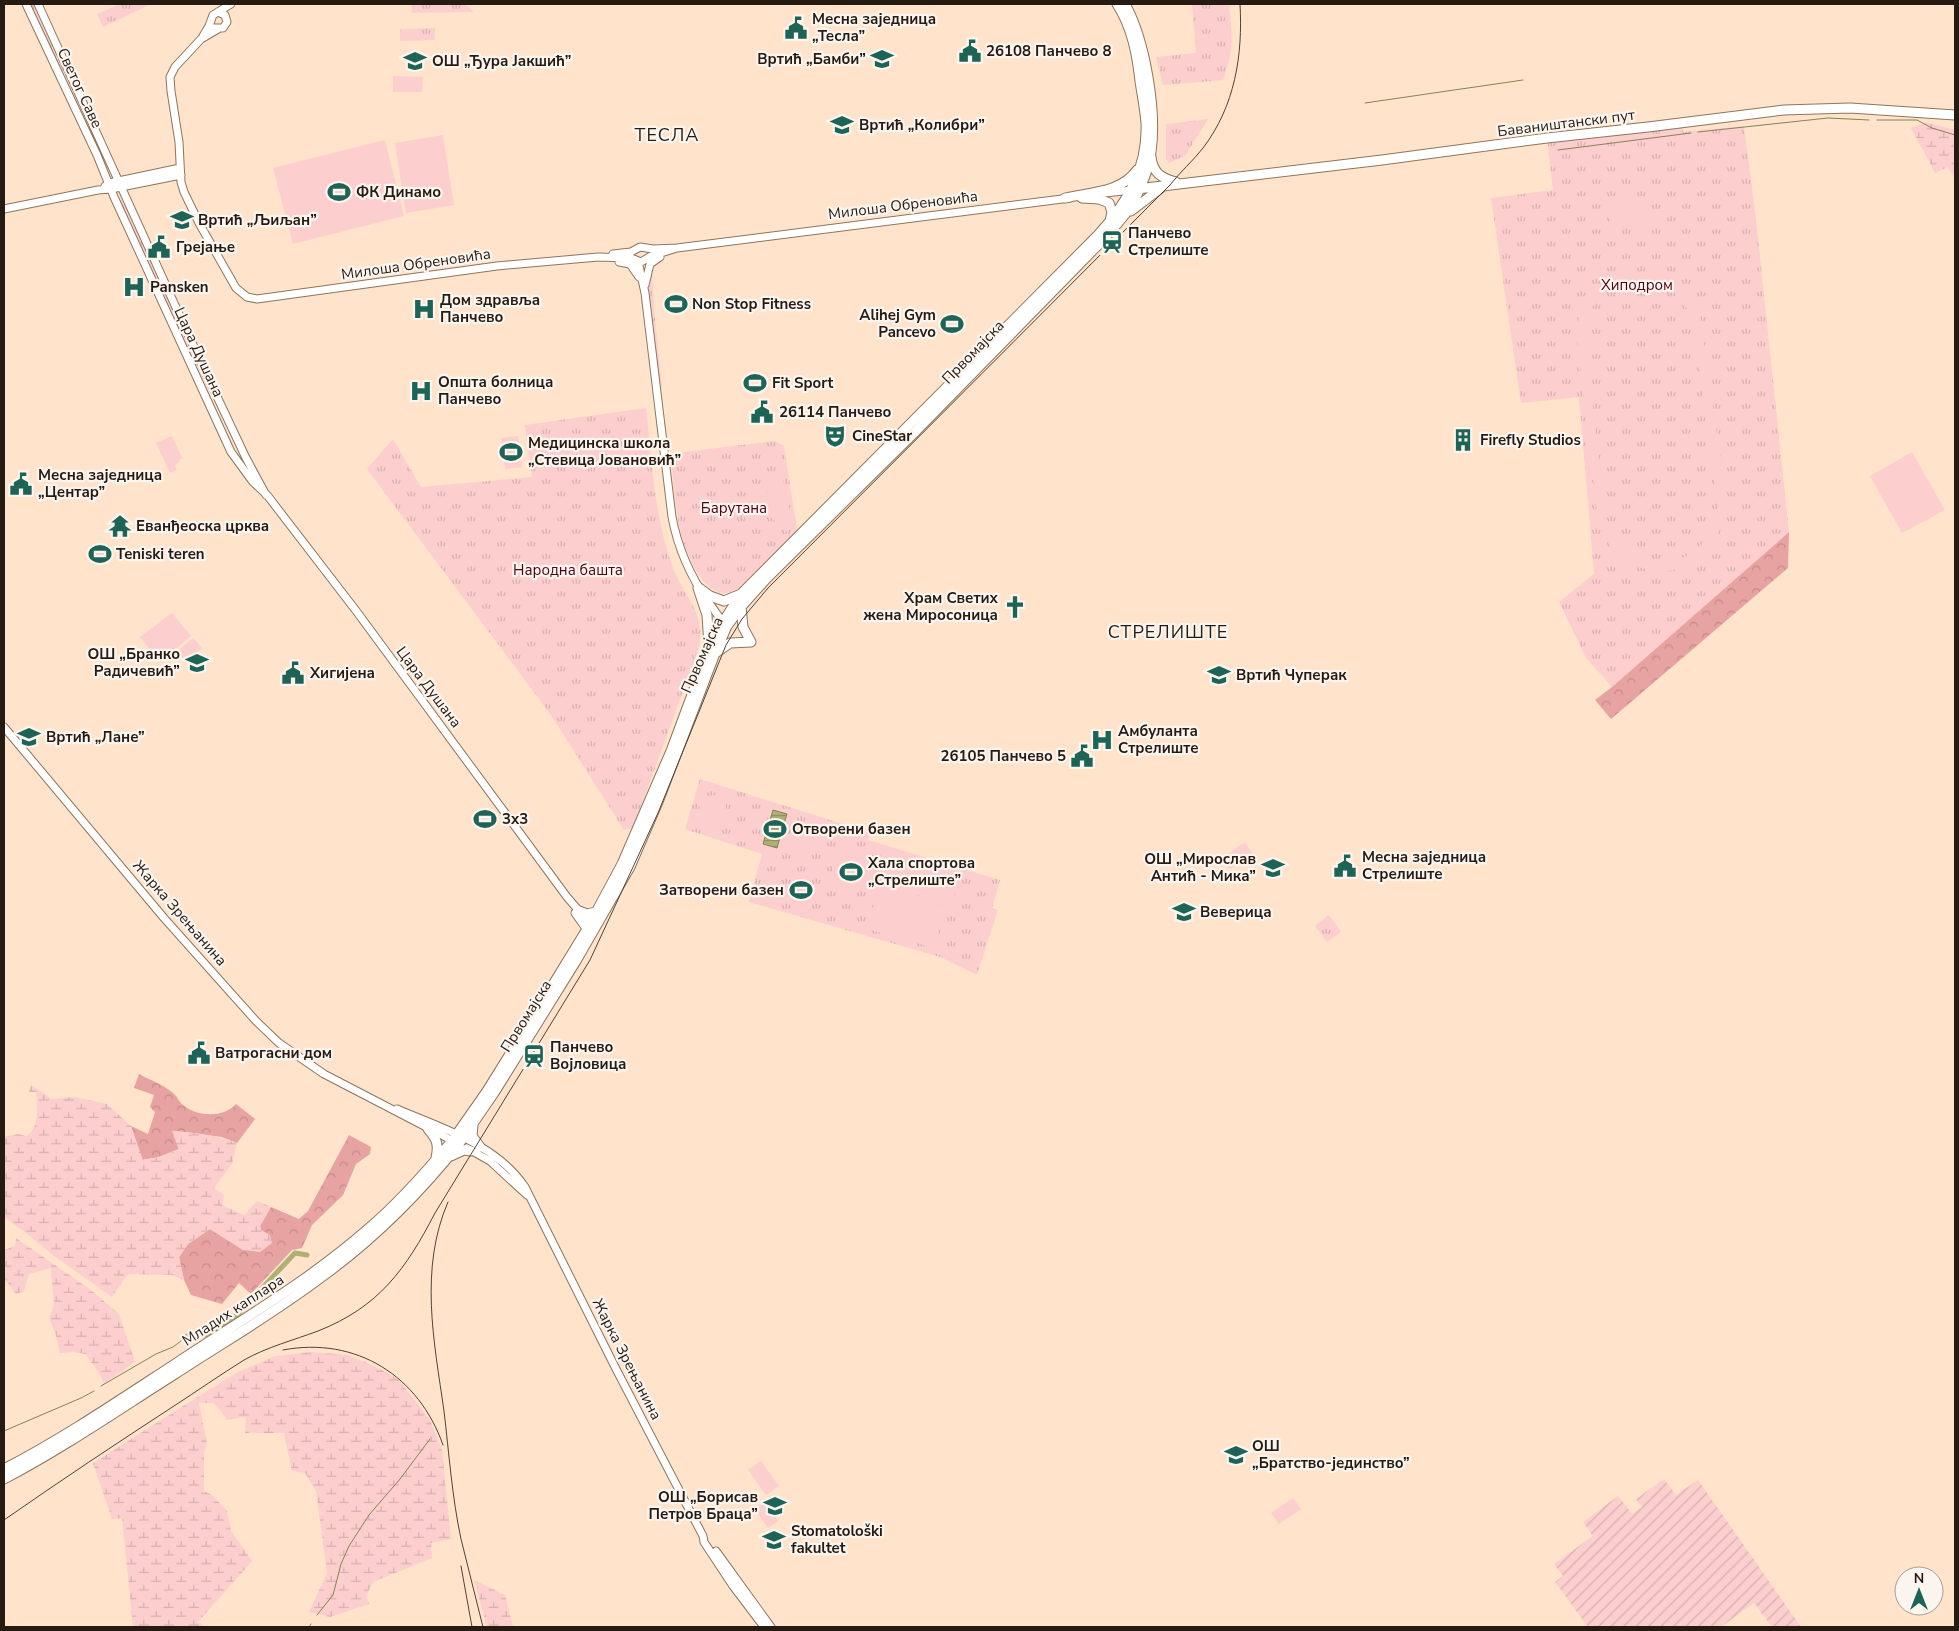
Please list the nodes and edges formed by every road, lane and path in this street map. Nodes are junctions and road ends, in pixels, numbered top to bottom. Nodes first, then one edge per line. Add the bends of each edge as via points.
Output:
1 (26, 4) edge
2 (38, 4) edge
3 (232, 4) edge
4 (1117, 4) edge
5 (1125, 4) edge
6 (218, 12) junction
7 (227, 19) junction
8 (211, 22) junction
9 (218, 29) junction
10 (201, 39) junction
11 (1955, 114) edge
12 (1147, 156) junction
13 (180, 172) junction
14 (121, 184) junction
15 (1180, 184) junction
16 (110, 186) junction
17 (1165, 186) junction
18 (1136, 190) junction
19 (1069, 198) junction
20 (4, 210) edge
21 (1122, 218) junction
22 (1110, 221) junction
23 (644, 248) junction
24 (677, 248) junction
25 (635, 250) junction
26 (669, 251) junction
27 (598, 257) junction
28 (607, 258) junction
29 (647, 259) junction
30 (635, 260) junction
31 (644, 286) junction
32 (266, 495) junction
33 (698, 588) junction
34 (741, 594) junction
35 (741, 607) junction
36 (725, 624) junction
37 (711, 652) junction
38 (4, 727) edge
39 (567, 897) junction
40 (579, 911) junction
41 (596, 912) junction
42 (590, 929) junction
43 (358, 1091) junction
44 (473, 1124) junction
45 (428, 1129) junction
46 (458, 1139) junction
47 (476, 1149) junction
48 (448, 1157) junction
49 (435, 1161) junction
50 (4, 1469) edge
51 (4, 1479) edge
52 (742, 1593) junction
53 (764, 1627) edge
54 (771, 1627) edge

1 - 16 street, Светог Саве
2 - 14 street, Светог Саве
3 - 6 street
3 - 7 street
4 - 12 main road via 1136,51
5 - 12 main road via 1139,33 1152,111
6 - 7 street
6 - 8 street via 212,16
7 - 9 street via 225,26
8 - 9 street
8 - 10 street
9 - 10 street
10 - 13 street via 170,77
11 - 15 main road, Баваништански пут via 1850,108 1784,110
12 - 15 main road via 1158,175
12 - 18 main road
12 - 19 main road via 1125,183 1113,189
13 - 14 street
13 - 27 street, Милоша Обреновића via 184,192 198,223 240,292 247,298 497,266
14 - 16 street
14 - 32 street, Цара Душана via 201,363
15 - 17 main road, Баваништански пут
16 - 20 street
16 - 32 street, Цара Душана via 222,434 239,464
17 - 18 main road, Баваништански пут
17 - 21 main road
18 - 19 street, Милоша Обреновића
18 - 21 main road, Првомајска
18 - 22 main road, Првомајска
19 - 22 main road via 1099,199 1109,203
19 - 24 street, Милоша Обреновића
21 - 35 main road, Првомајска
22 - 34 main road, Првомајска
23 - 24 street
23 - 25 street
23 - 29 street via 648,253
24 - 26 street
25 - 27 street
25 - 30 street
26 - 29 street
26 - 31 street via 650,264
27 - 28 street
28 - 30 street
28 - 31 street via 630,264
29 - 30 street
29 - 31 street
30 - 31 street
31 - 33 street via 672,517 682,555
32 - 39 street, Цара Душана via 368,627
33 - 34 main road via 724,601
33 - 36 street
33 - 37 main road via 707,615
34 - 36 main road, Првомајска
35 - 36 main road, Првомајска
35 - 37 main road via 744,627 751,642 726,645
36 - 37 main road, Првомајска
37 - 41 main road, Првомајска via 636,834
37 - 42 main road, Првомајска via 630,867
38 - 43 street, Жарка Зрењанина via 164,918 260,1026 311,1067
39 - 40 street, Цара Душана
39 - 42 street, Цара Душана via 570,906
40 - 41 main road via 587,914
40 - 42 street, Цара Душана
41 - 42 main road, Првомајска
42 - 44 main road, Првомајска
42 - 46 main road, Првомајска
43 - 45 street, Жарка Зрењанина
43 - 46 street, Жарка Зрењанина
44 - 46 main road, Првомајска
44 - 47 main road
45 - 46 street, Жарка Зрењанина
45 - 49 main road via 438,1144
46 - 47 street, Жарка Зрењанина
46 - 48 main road
46 - 49 main road, Младих каплара
47 - 48 main road
47 - 52 street, Жарка Зрењанина via 527,1195 702,1536
48 - 51 main road, Младих каплара via 394,1216 345,1260 288,1301 54,1451
49 - 50 main road, Младих каплара via 370,1227 318,1270 122,1398
52 - 53 street
52 - 54 street

